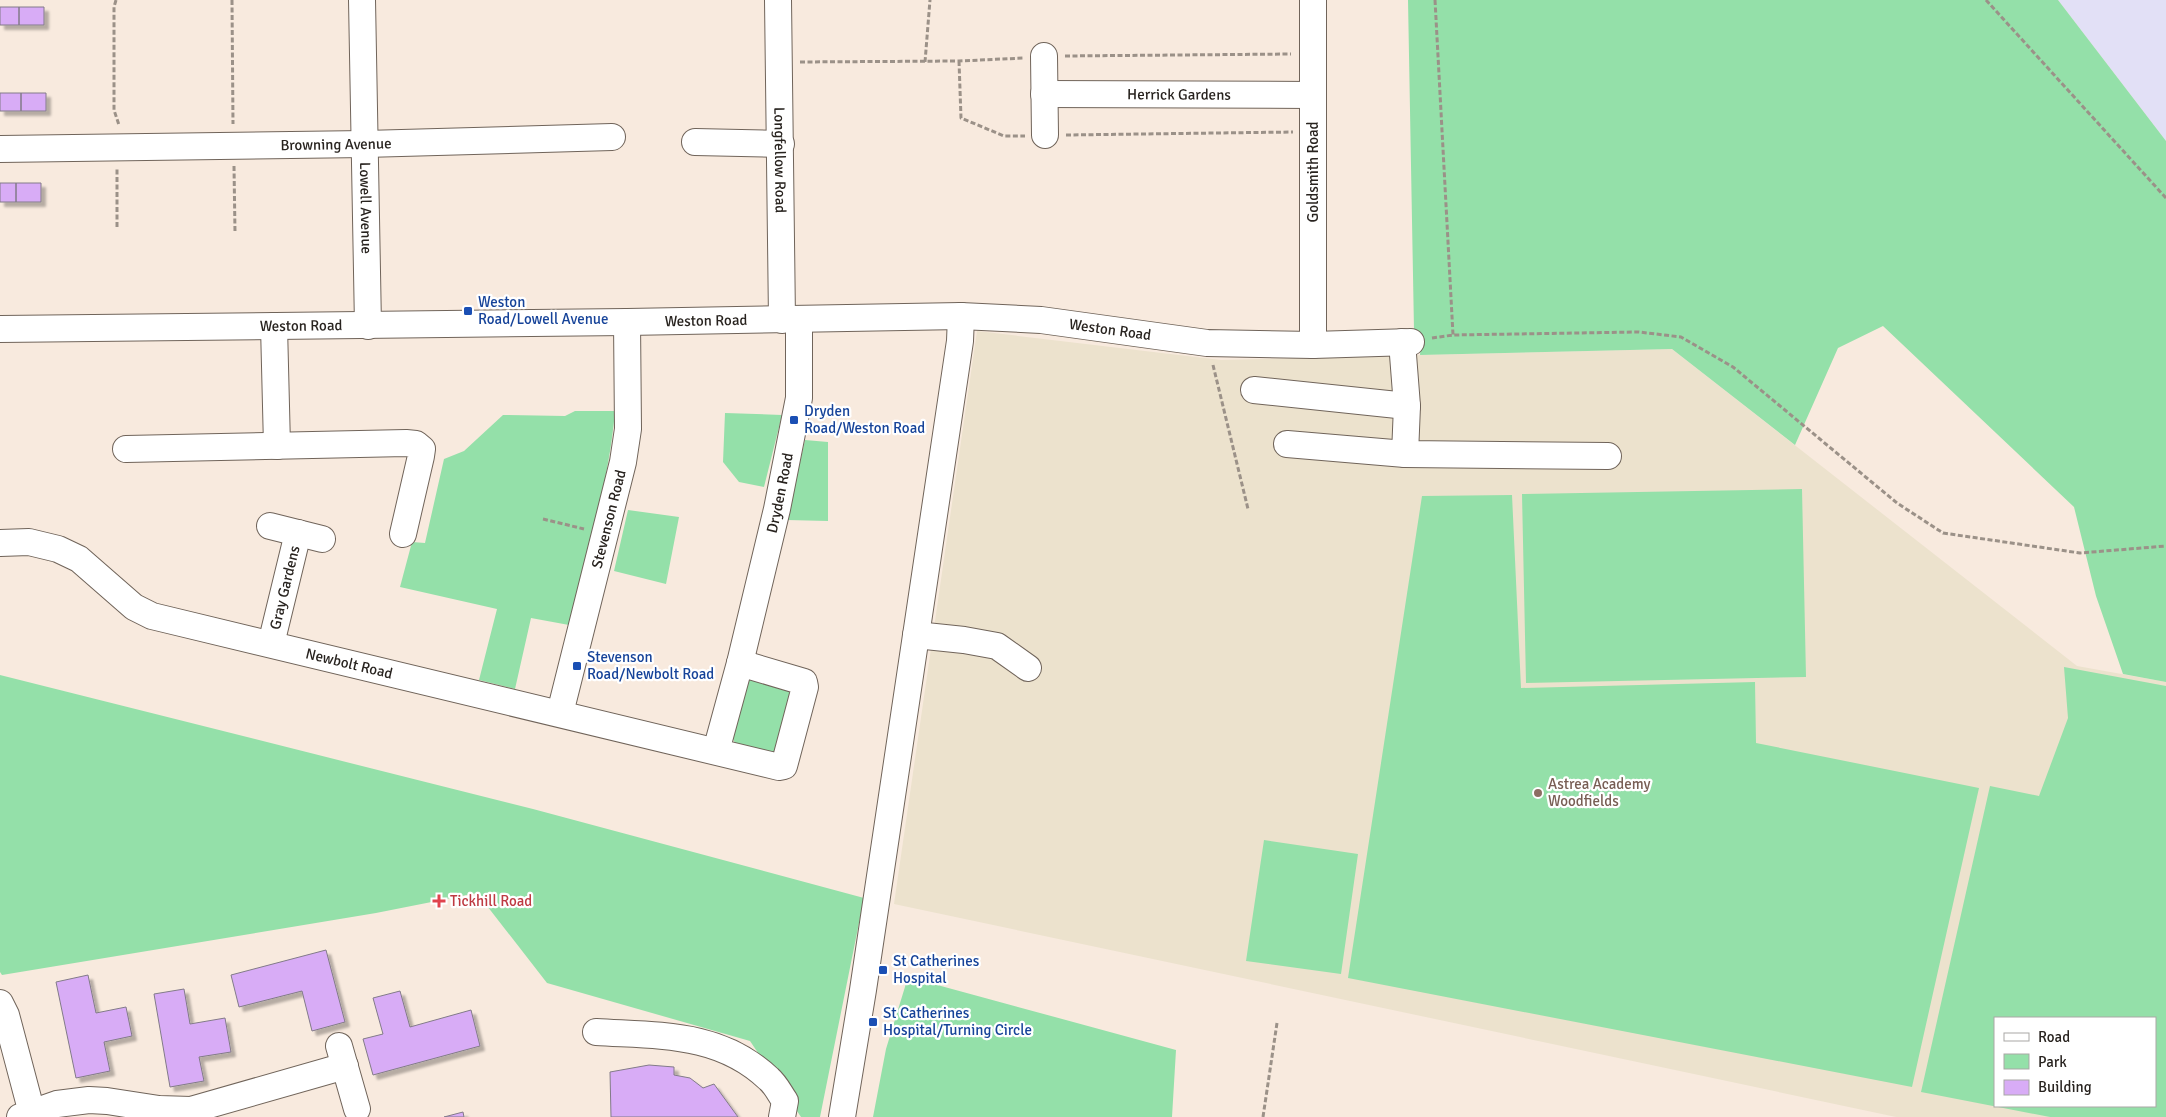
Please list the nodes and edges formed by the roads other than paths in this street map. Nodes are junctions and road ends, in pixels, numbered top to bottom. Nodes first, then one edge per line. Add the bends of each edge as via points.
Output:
1 (362, 0) edge
2 (778, 0) edge
3 (1314, 0) edge
4 (1044, 56) dead end
5 (1044, 94) junction
6 (1314, 95) junction
7 (1045, 135) road end
8 (612, 137) dead end
9 (695, 142) dead end
10 (365, 144) junction
11 (781, 144) junction
12 (0, 149) edge
13 (961, 316) junction
14 (791, 320) junction
15 (627, 322) junction
16 (274, 326) junction
17 (368, 326) junction
18 (0, 330) edge
19 (1313, 345) junction
20 (1254, 390) dead end
21 (1407, 406) junction
22 (1287, 444) dead end
23 (277, 446) junction
24 (126, 449) dead end
25 (1405, 454) junction
26 (1608, 456) dead end
27 (270, 526) dead end
28 (403, 534) dead end
29 (0, 543) edge
30 (916, 635) junction
31 (271, 644) junction
32 (740, 663) junction
33 (1028, 668) dead end
34 (560, 713) junction
35 (716, 751) junction
36 (0, 1004) edge
37 (596, 1032) dead end
38 (357, 1109) dead end
39 (28, 1115) edge
40 (782, 1117) edge
41 (842, 1117) edge

1 - 10 street, Lowell Avenue
2 - 11 street, Longfellow Road
3 - 6 street, Goldsmith Road
4 - 5 street
5 - 6 street, Herrick Gardens
5 - 7 street
6 - 19 street, Goldsmith Road
8 - 10 street, Browning Avenue
9 - 11 street
10 - 12 street, Browning Avenue
10 - 17 street, Lowell Avenue
11 - 14 street, Longfellow Road
13 - 14 street, Weston Road
13 - 19 street, Weston Road via 1041,320 1207,342
13 - 30 street via 960,341
14 - 15 street, Weston Road
14 - 32 street, Dryden Road via 799,398
15 - 17 street, Weston Road
15 - 34 street, Stevenson Road via 628,429 623,462
16 - 17 street, Weston Road
16 - 18 street, Weston Road
16 - 23 street
19 - 21 street, Weston Road via 1406,342
20 - 21 street
21 - 25 street
22 - 25 street
23 - 24 street
23 - 28 street via 416,444 422,449 421,456
25 - 26 street
27 - 31 street, Gray Gardens via 310,536
29 - 31 street, Newbolt Road via 29,542 58,549 79,559 134,607 152,616
30 - 33 street via 997,646
30 - 41 street
31 - 34 street, Newbolt Road
32 - 35 street, Dryden Road
32 - 35 street via 804,682 787,762 779,767
34 - 35 street, Newbolt Road
36 - 39 street via 6,1015
37 - 40 street via 691,1039 741,1057 771,1080 785,1100
38 - 39 street via 342,1056 191,1110 89,1100 57,1104

